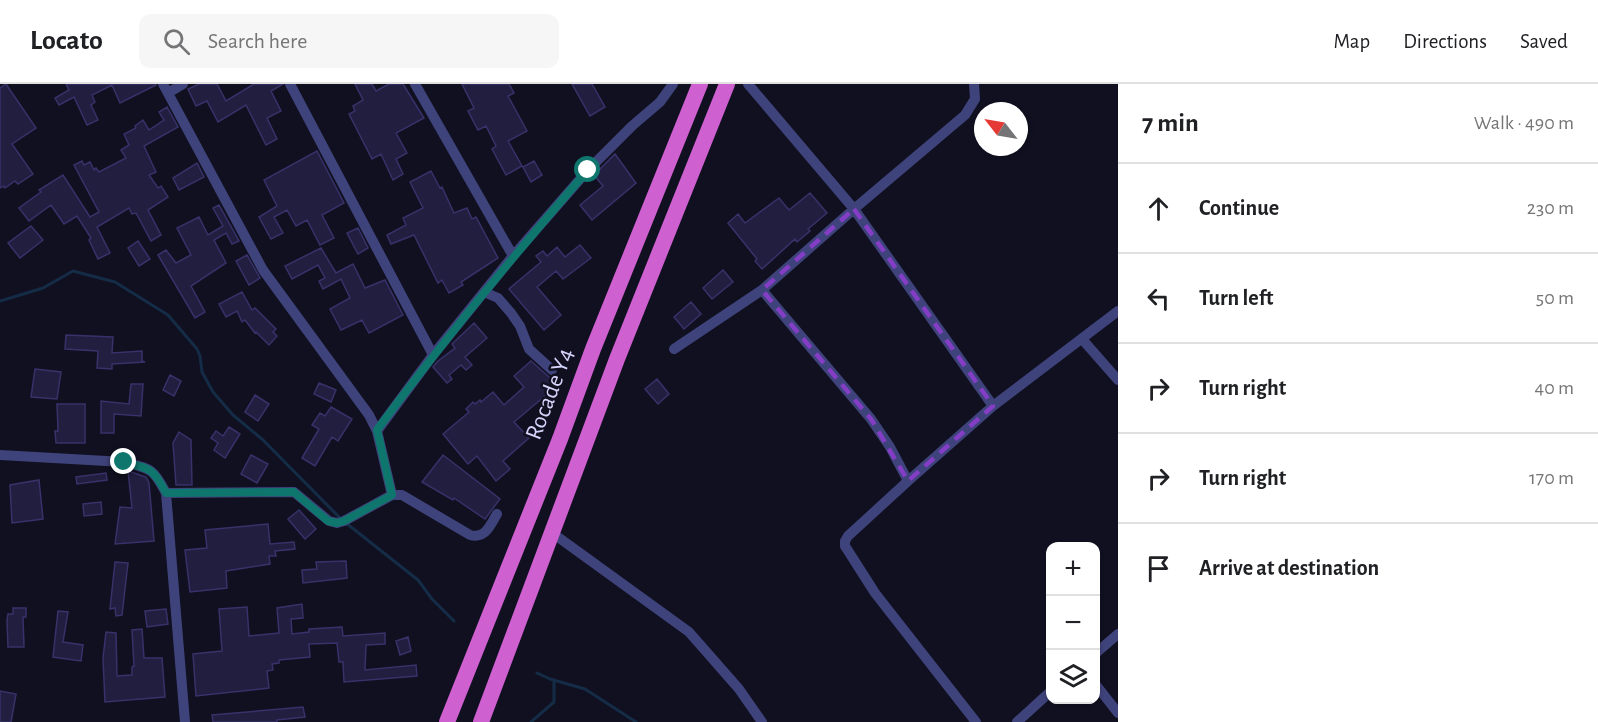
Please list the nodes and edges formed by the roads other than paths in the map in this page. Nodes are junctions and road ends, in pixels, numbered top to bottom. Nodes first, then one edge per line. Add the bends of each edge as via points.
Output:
1 (183, 84) edge
2 (290, 84) edge
3 (415, 84) edge
4 (673, 84) edge
5 (700, 84) edge
6 (727, 84) edge
7 (974, 84) edge
8 (752, 86) edge
9 (165, 89) edge
10 (854, 209) junction
11 (513, 256) junction
12 (762, 290) junction
13 (484, 292) junction
14 (1118, 311) edge
15 (1082, 339) junction
16 (674, 350) dead end
17 (433, 355) junction
18 (552, 370) dead end
19 (1118, 380) edge
20 (993, 406) junction
21 (377, 430) junction
22 (0, 455) edge
23 (908, 481) junction
24 (166, 493) junction
25 (392, 495) junction
26 (497, 514) dead end
27 (551, 532) junction
28 (1118, 634) edge
29 (1099, 650) edge
30 (1100, 691) edge
31 (1046, 696) edge
32 (1118, 713) edge
33 (186, 722) edge
34 (447, 722) edge
35 (481, 722) edge
36 (762, 722) edge
37 (976, 722) edge
38 (1017, 722) edge

1 - 9 street
2 - 17 street
3 - 11 street
4 - 11 street via 660,102 588,170
5 - 34 highway, Rocade Y4
6 - 27 highway, Rocade Y4
7 - 10 street via 975,99 965,115
8 - 10 street
9 - 21 street via 263,270
10 - 12 street
10 - 20 street
11 - 13 street
12 - 16 street
12 - 23 street via 871,419
13 - 17 street
13 - 18 street via 498,298 520,326 529,349
14 - 15 street
15 - 19 street
15 - 20 street
17 - 21 street
20 - 23 street
21 - 25 street
22 - 24 street via 124,462 156,474
23 - 37 street via 848,536 845,546 875,593
24 - 25 street via 294,492 328,521 337,523
24 - 33 street
25 - 26 street via 402,495 477,537 486,532
27 - 35 highway, Rocade Y4
27 - 36 street via 689,632
28 - 29 street
30 - 32 street
31 - 38 street

